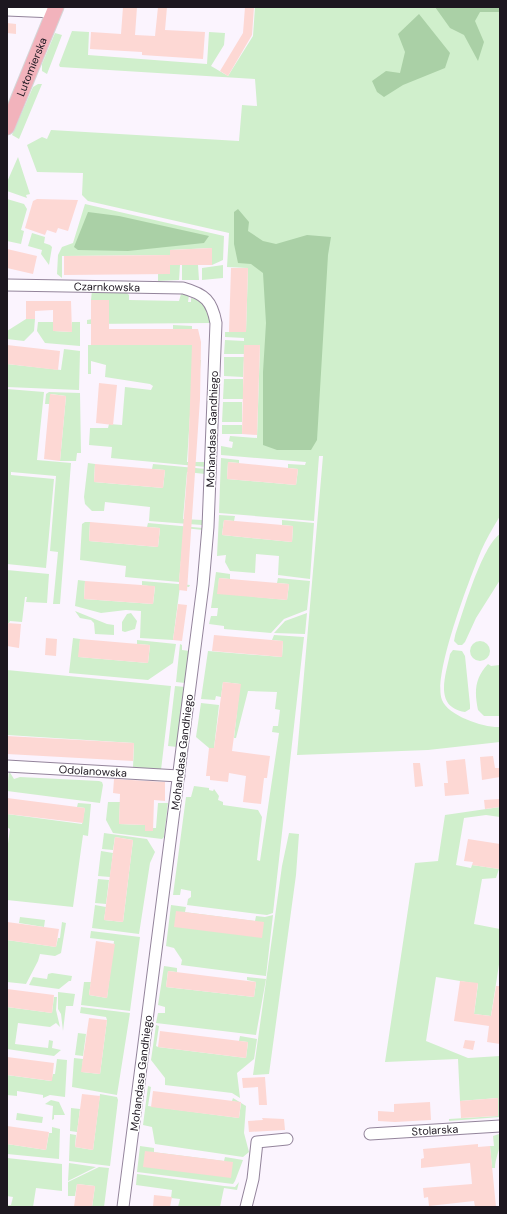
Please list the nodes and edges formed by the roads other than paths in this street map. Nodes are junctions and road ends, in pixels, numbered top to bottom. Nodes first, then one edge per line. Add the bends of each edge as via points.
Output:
1 (55, 9) edge
2 (7, 10) edge
3 (9, 118) edge
4 (7, 284) edge
5 (204, 297) joint
6 (7, 766) edge
7 (179, 776) junction
8 (500, 1126) edge
9 (370, 1134) dead end
10 (287, 1139) dead end
11 (123, 1207) edge
12 (246, 1207) edge

1 - 2 street
1 - 3 main road, Lutomierska
4 - 5 street, Czarnkowska via 174,287 190,290
5 - 7 street, Mohandasa Gandhiego via 214,313 216,334 208,527
6 - 7 street, Odolanowska
7 - 11 street, Mohandasa Gandhiego
8 - 9 street, Stolarska
10 - 12 street via 257,1142 253,1179

